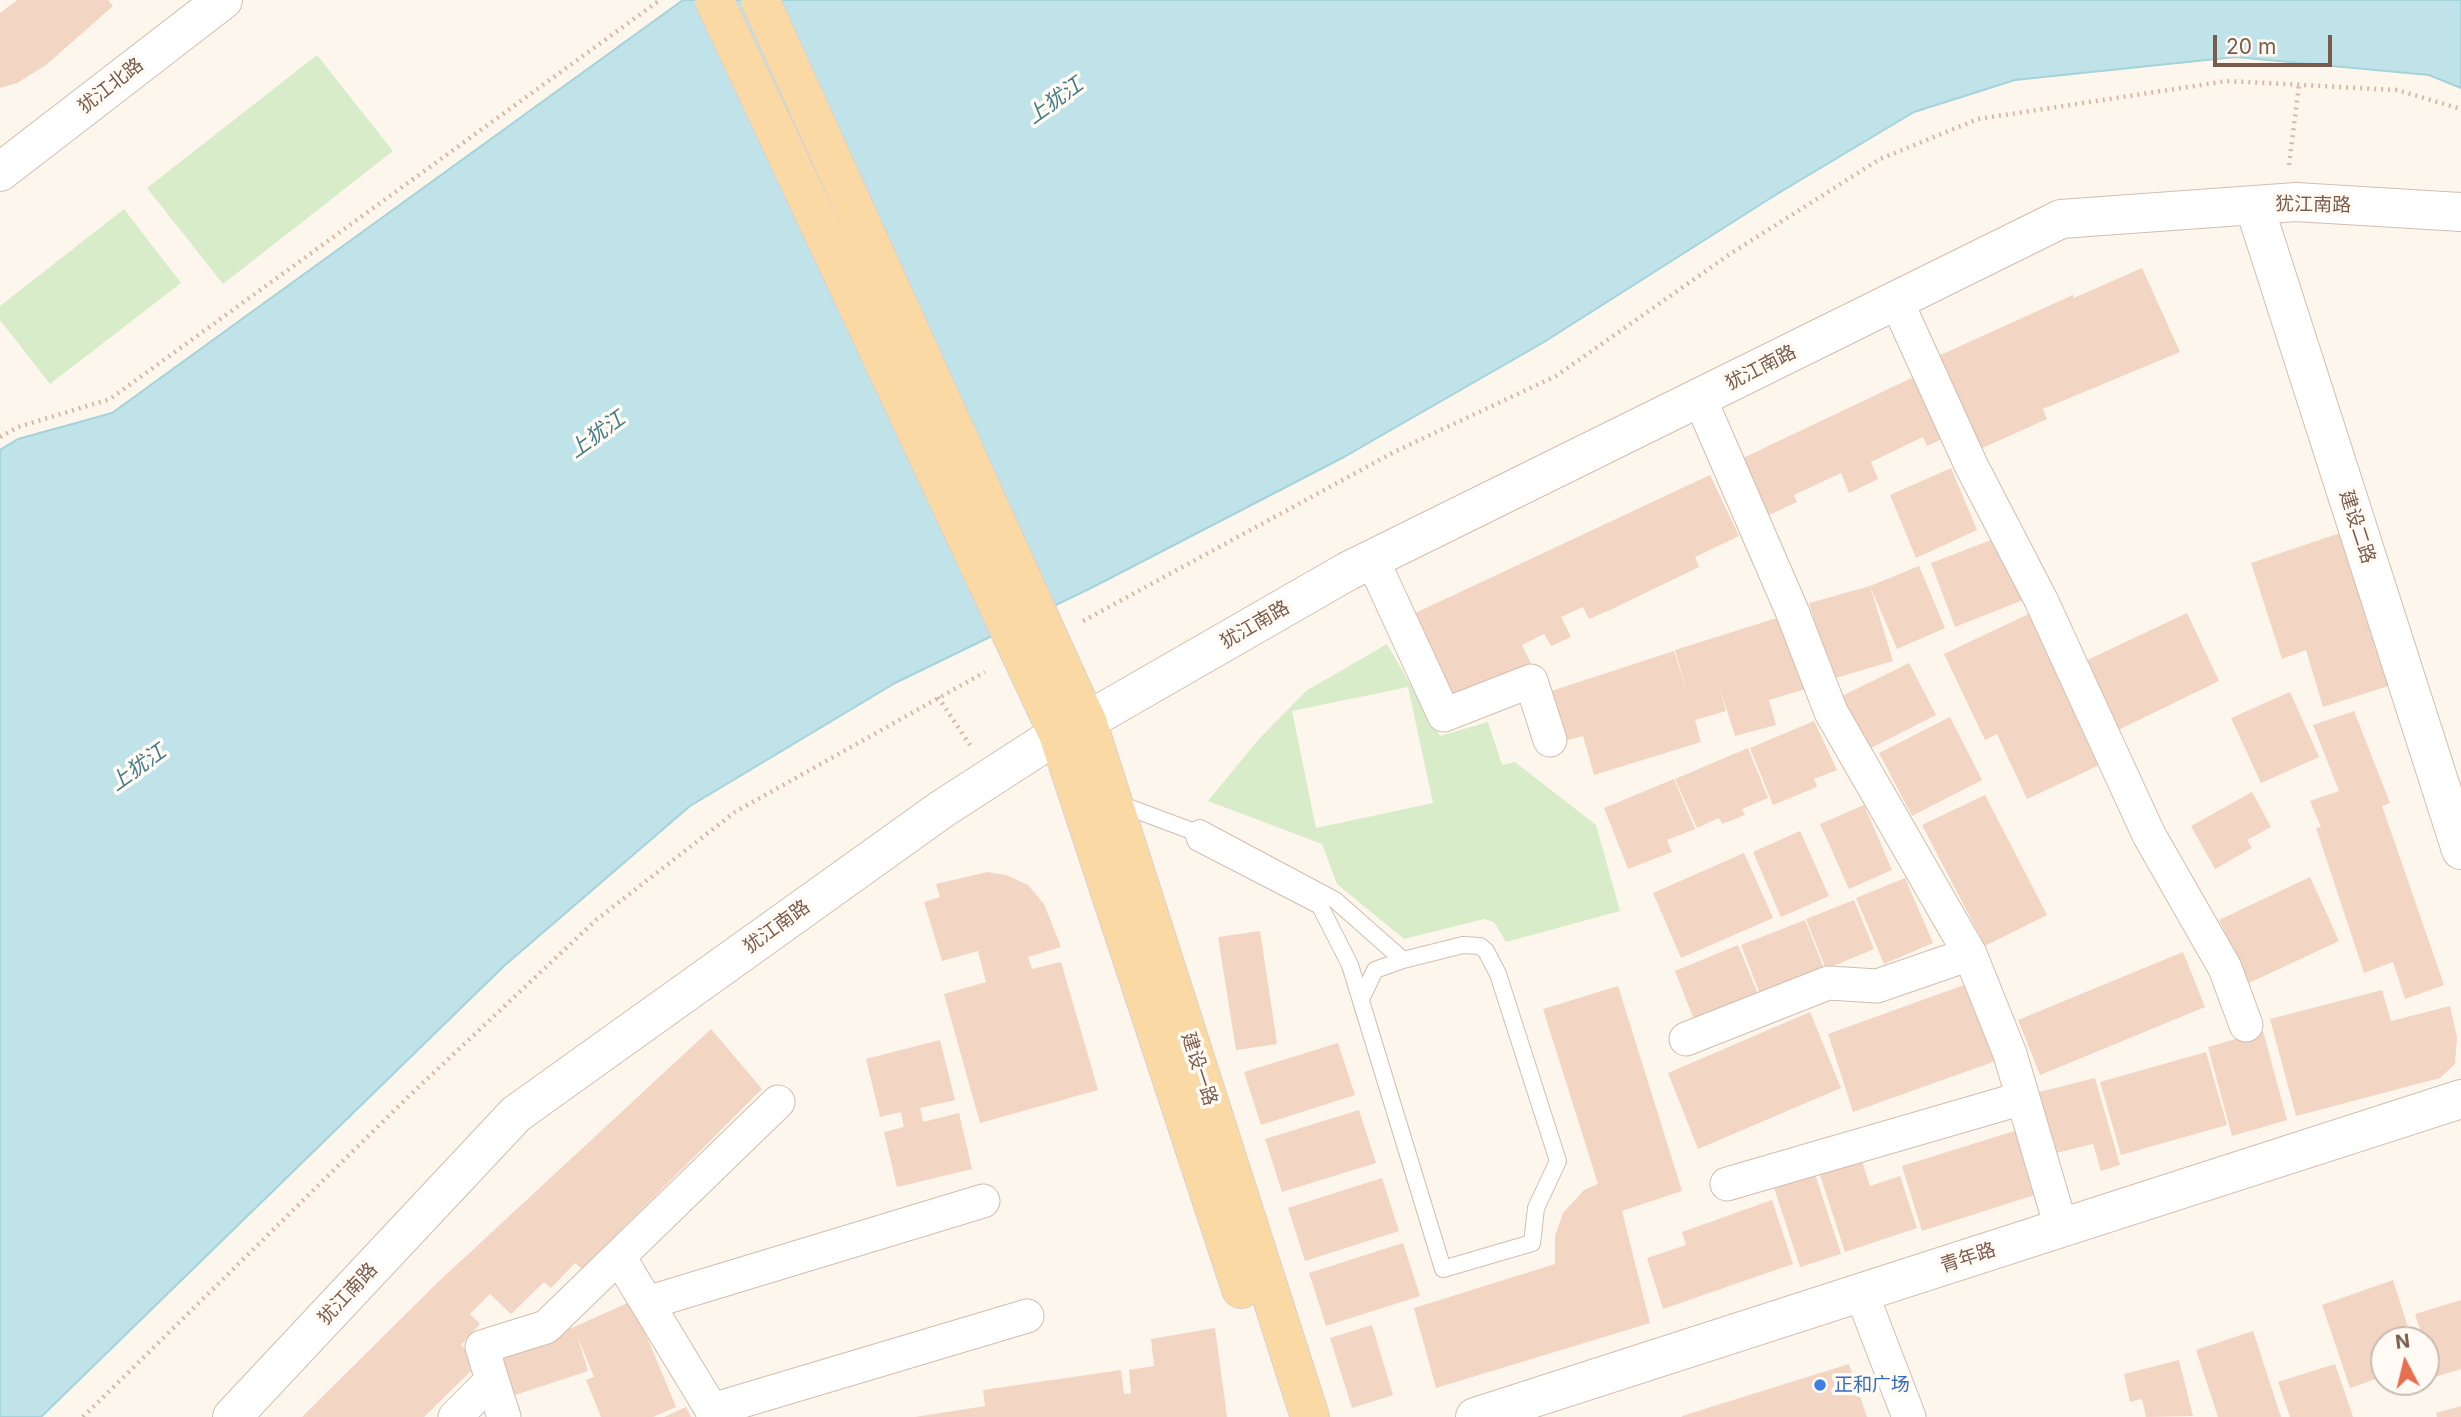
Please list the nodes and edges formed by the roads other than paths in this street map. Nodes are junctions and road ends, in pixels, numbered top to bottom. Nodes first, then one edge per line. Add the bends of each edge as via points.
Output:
1 (223, 0) edge
2 (714, 0) edge
3 (760, 0) edge
4 (0, 172) edge
5 (2254, 205) junction
6 (2461, 212) edge
7 (1896, 300) junction
8 (1700, 399) junction
9 (1372, 559) junction
10 (1067, 715) junction
11 (1549, 740) dead end
12 (1113, 801) junction
13 (1192, 831) junction
14 (2461, 850) edge
15 (1970, 954) junction
16 (1403, 960) junction
17 (1361, 999) junction
18 (2246, 1025) dead end
19 (1686, 1039) dead end
20 (2023, 1098) junction
21 (2461, 1099) edge
22 (778, 1102) dead end
23 (1727, 1184) dead end
24 (983, 1201) dead end
25 (2061, 1227) junction
26 (619, 1257) junction
27 (1861, 1292) junction
28 (647, 1303) junction
29 (1027, 1316) dead end
30 (492, 1380) junction
31 (712, 1413) edge
32 (232, 1417) edge
33 (455, 1417) edge
34 (504, 1417) edge
35 (1283, 1417) edge
36 (1310, 1417) edge
37 (1475, 1417) edge
38 (1909, 1417) edge

1 - 4 street, 犹江北路
2 - 10 main road, bridge
3 - 10 main road, bridge
5 - 6 street, 犹江南路 via 2296,202
5 - 7 street, 犹江南路 via 2061,219
5 - 14 street, 建设二路
7 - 8 street, 犹江南路
7 - 18 street via 2149,835 2225,968
8 - 9 street, 犹江南路
8 - 15 street via 1831,712
9 - 10 street, 犹江南路
9 - 11 street via 1444,715 1531,681
10 - 12 main road, 建设一路
10 - 32 street, 犹江南路 via 516,1114
10 - 35 main road
12 - 13 lane
12 - 36 main road, 建设一路
13 - 16 lane via 1200,828 1335,900
13 - 17 lane via 1196,842 1320,906 1350,965
15 - 19 street via 1877,986 1828,984
15 - 20 street
16 - 17 lane via 1375,970
16 - 17 lane via 1473,944 1491,957 1558,1161 1536,1209 1532,1243 1443,1269
20 - 23 street
20 - 25 street
21 - 25 street, 青年路
22 - 26 street
24 - 28 street
25 - 27 street, 青年路
26 - 28 street
26 - 30 street via 546,1327 482,1347
27 - 37 street, 青年路
27 - 38 street
28 - 31 street
29 - 31 street
30 - 33 street
30 - 34 street

